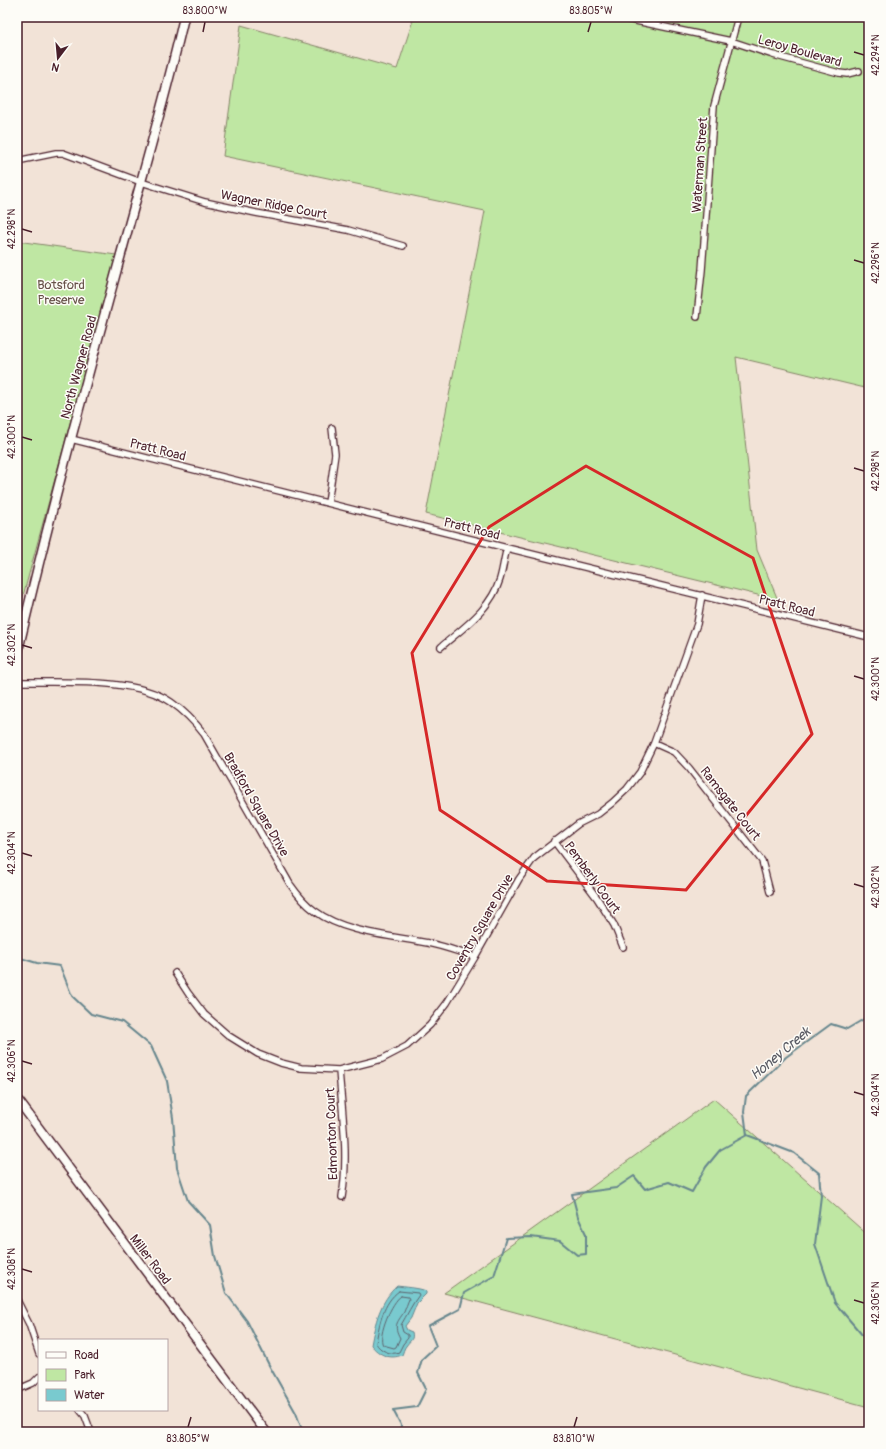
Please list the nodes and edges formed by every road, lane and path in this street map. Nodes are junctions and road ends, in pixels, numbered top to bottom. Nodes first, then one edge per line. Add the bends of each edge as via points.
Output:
1 (184, 17) edge
2 (618, 17) edge
3 (738, 17) edge
4 (731, 41) junction
5 (859, 72) dead end
6 (17, 161) edge
7 (142, 182) junction
8 (403, 246) dead end
9 (697, 317) dead end
10 (332, 428) dead end
11 (71, 439) junction
12 (328, 503) junction
13 (506, 548) junction
14 (702, 595) junction
15 (869, 637) edge
16 (441, 646) dead end
17 (17, 655) edge
18 (17, 682) edge
19 (654, 743) junction
20 (554, 841) junction
21 (770, 892) dead end
22 (623, 947) dead end
23 (475, 957) junction
24 (175, 973) dead end
25 (339, 1070) junction
26 (17, 1099) edge
27 (342, 1196) dead end
28 (17, 1300) edge
29 (38, 1351) edge
30 (38, 1378) edge
31 (17, 1390) edge
32 (81, 1411) edge
33 (91, 1432) edge
34 (266, 1432) edge

1 - 7 main road, North Wagner Road
2 - 4 street, Leroy Boulevard
3 - 4 street, Waterman Street
4 - 5 street, Leroy Boulevard via 839,73
4 - 9 street, Waterman Street via 714,106
6 - 7 street, Wagner Ridge Court via 56,153 63,154
7 - 8 street, Wagner Ridge Court via 205,202 348,230
7 - 11 main road, North Wagner Road
10 - 12 street via 335,454
11 - 12 street, Pratt Road
11 - 17 main road, North Wagner Road
12 - 13 street, Pratt Road
13 - 14 street, Pratt Road
13 - 16 street via 500,580 492,598 465,627
14 - 15 street, Pratt Road
14 - 19 street, Coventry Square Drive via 697,624
18 - 23 street, Bradford Square Drive via 107,684 150,692 170,701 190,716 204,734 290,884 314,911 348,927 430,943
19 - 20 street, Coventry Square Drive via 640,772 627,789 598,814
19 - 21 street, Ramsgate Court via 674,752 690,768 762,861
20 - 22 street, Pemberly Court via 597,898 614,925
20 - 23 street, Coventry Square Drive via 534,858 519,879
23 - 25 street, Coventry Square Drive via 447,1003 407,1046 382,1059
24 - 25 street, Coventry Square Drive via 204,1014 229,1036 258,1054 301,1068
25 - 27 street, Edmonton Court via 345,1162
26 - 34 main road, Miller Road
28 - 29 street
30 - 31 street
32 - 33 street

